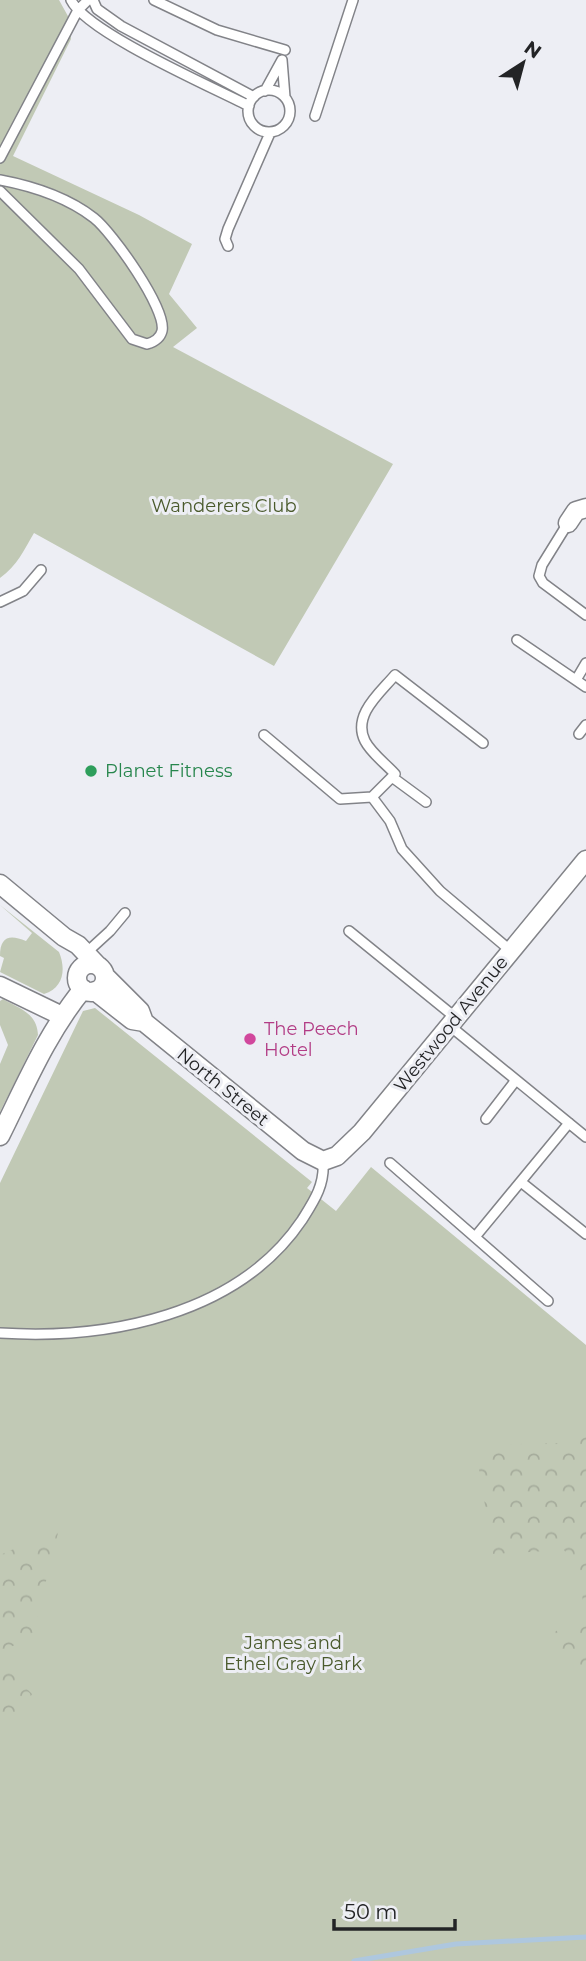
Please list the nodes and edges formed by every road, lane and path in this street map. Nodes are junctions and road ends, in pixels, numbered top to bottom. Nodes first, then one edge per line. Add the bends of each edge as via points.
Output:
1 (71, 0) edge
2 (88, 0) edge
3 (93, 0) edge
4 (153, 0) edge
5 (353, 0) edge
6 (78, 10) junction
7 (285, 50) dead end
8 (265, 91) junction
9 (254, 97) junction
10 (285, 97) junction
11 (249, 106) junction
12 (315, 116) dead end
13 (270, 132) junction
14 (0, 158) edge
15 (0, 180) edge
16 (0, 191) edge
17 (228, 246) dead end
18 (586, 508) edge
19 (568, 523) joint
20 (41, 570) dead end
21 (0, 602) edge
22 (586, 615) edge
23 (517, 640) dead end
24 (586, 663) edge
25 (576, 680) junction
26 (586, 687) edge
27 (586, 725) edge
28 (579, 734) dead end
29 (264, 735) dead end
30 (483, 743) dead end
31 (392, 777) junction
32 (372, 797) junction
33 (426, 802) dead end
34 (586, 860) edge
35 (0, 884) edge
36 (125, 912) dead end
37 (349, 931) dead end
38 (511, 951) junction
39 (91, 974) junction
40 (0, 986) edge
41 (62, 1016) junction
42 (453, 1022) junction
43 (516, 1080) junction
44 (485, 1119) dead end
45 (569, 1123) junction
46 (0, 1136) edge
47 (586, 1137) edge
48 (323, 1161) junction
49 (390, 1163) dead end
50 (521, 1182) junction
51 (586, 1234) edge
52 (475, 1237) junction
53 (548, 1301) dead end
54 (0, 1333) edge

1 - 6 lane
2 - 6 lane
3 - 9 lane via 97,9 121,26
4 - 7 lane via 217,30
5 - 12 lane
6 - 11 lane via 114,37
6 - 14 lane
8 - 9 lane
8 - 10 lane
8 - 10 lane via 282,60
9 - 11 lane
10 - 13 lane via 290,104 289,118 284,127
11 - 13 lane via 251,122
13 - 17 lane via 228,229
15 - 16 lane via 49,194 102,225 133,264 161,318 158,339 147,344 132,339 79,269
18 - 19 street via 576,511
19 - 22 lane via 539,576
20 - 21 lane via 18,595
23 - 25 lane
24 - 25 lane
25 - 26 lane
27 - 28 lane
29 - 32 lane via 340,799
30 - 31 lane via 395,675 360,724 365,742 395,774
31 - 32 lane
31 - 33 lane
32 - 38 lane via 390,821 402,849 440,891
34 - 38 street, Westwood Avenue
35 - 39 street, North Street via 64,937
36 - 39 lane via 110,931
37 - 42 lane
38 - 42 street, Westwood Avenue
39 - 41 street
39 - 48 street, North Street via 132,1020 144,1022 303,1151
40 - 41 street
41 - 46 street
42 - 43 lane
42 - 48 street, Westwood Avenue via 362,1132 337,1156
43 - 44 lane
43 - 45 lane
45 - 47 lane
45 - 50 lane
48 - 54 lane via 318,1194 285,1243 265,1262 211,1297 187,1309 130,1324
49 - 52 lane
50 - 51 lane
50 - 52 lane
52 - 53 lane

